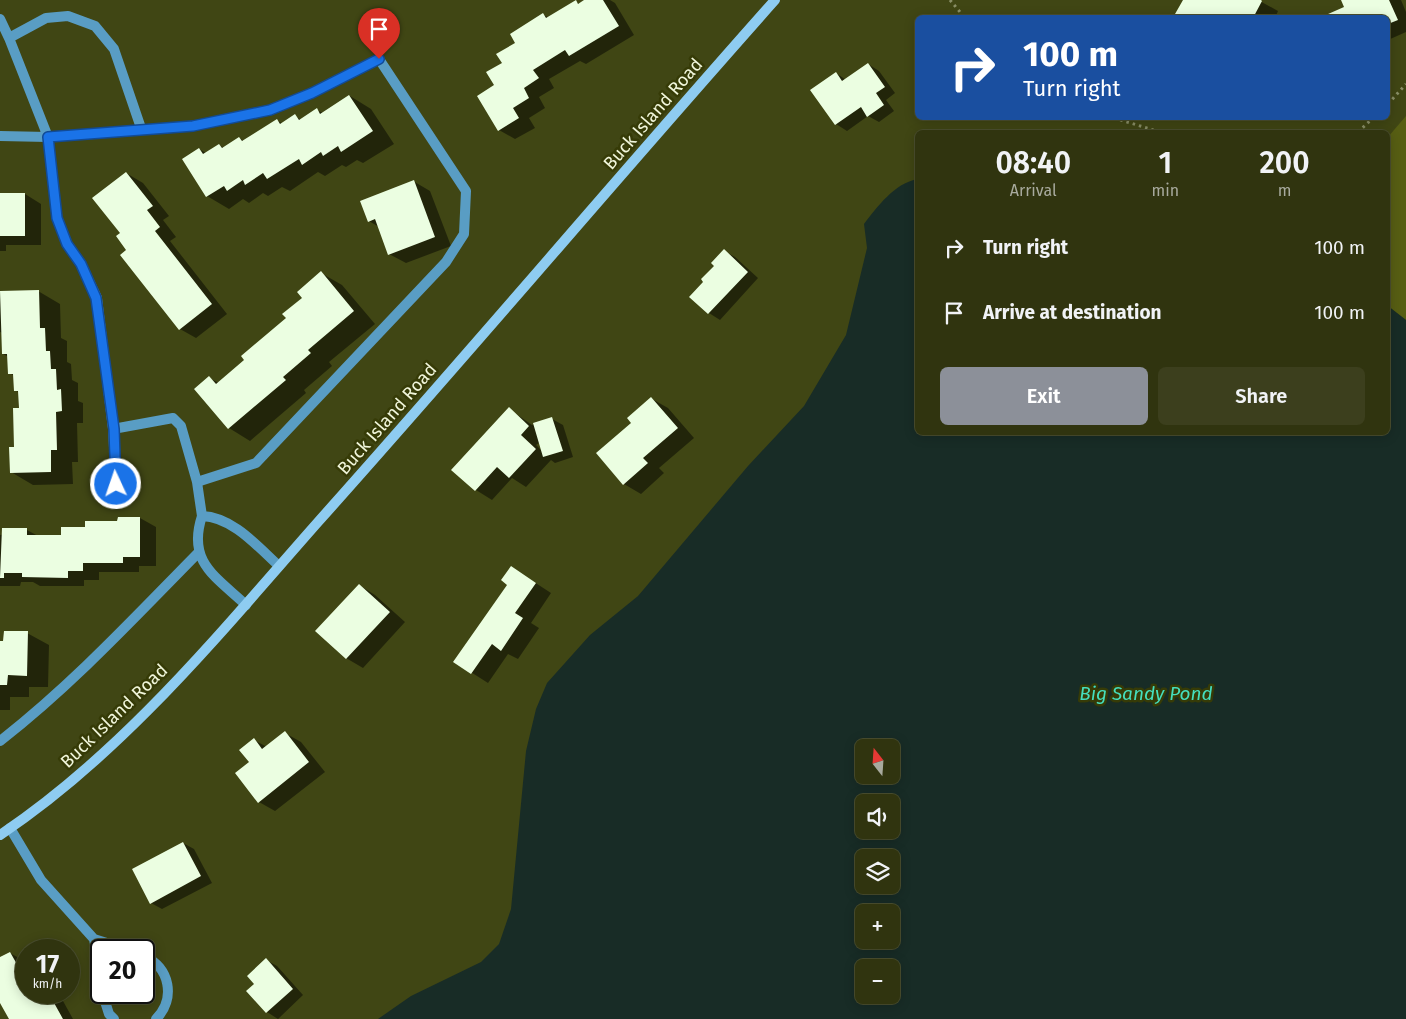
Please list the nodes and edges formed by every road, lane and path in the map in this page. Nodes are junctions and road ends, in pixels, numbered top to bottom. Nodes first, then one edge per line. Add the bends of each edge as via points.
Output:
1 (775, 0) edge
2 (950, 0) edge
3 (963, 15) edge
4 (0, 19) edge
5 (9, 38) junction
6 (1406, 84) edge
7 (1390, 102) edge
8 (1121, 120) edge
9 (1372, 120) edge
10 (141, 128) junction
11 (1153, 130) edge
12 (1360, 130) edge
13 (0, 136) edge
14 (48, 137) junction
15 (114, 429) junction
16 (197, 482) junction
17 (116, 484) dead end
18 (202, 516) junction
19 (198, 553) junction
20 (279, 566) junction
21 (246, 604) junction
22 (0, 741) edge
23 (10, 828) junction
24 (0, 835) edge
25 (94, 939) edge
26 (155, 961) edge
27 (106, 1004) edge
28 (114, 1019) edge
29 (156, 1019) edge

1 - 20 main road, Buck Island Road
2 - 3 path
4 - 5 street
5 - 10 street via 46,18 68,16 95,26 114,49
5 - 14 street
6 - 7 path
8 - 11 path
9 - 12 path
10 - 14 street
10 - 16 street via 193,126 270,110 379,59 466,191 464,234 446,262 256,463
13 - 14 street
14 - 15 street via 57,218 96,298
15 - 16 street via 173,418 181,426
15 - 17 street
16 - 18 street
18 - 19 street via 197,535
18 - 20 street via 215,516 230,525
19 - 21 street via 205,567
19 - 22 street via 88,664
20 - 21 main road, Buck Island Road
21 - 23 main road, Buck Island Road via 126,732
23 - 24 main road, Buck Island Road
23 - 25 street via 41,880
26 - 29 street via 166,977 168,992 161,1014
27 - 28 street

